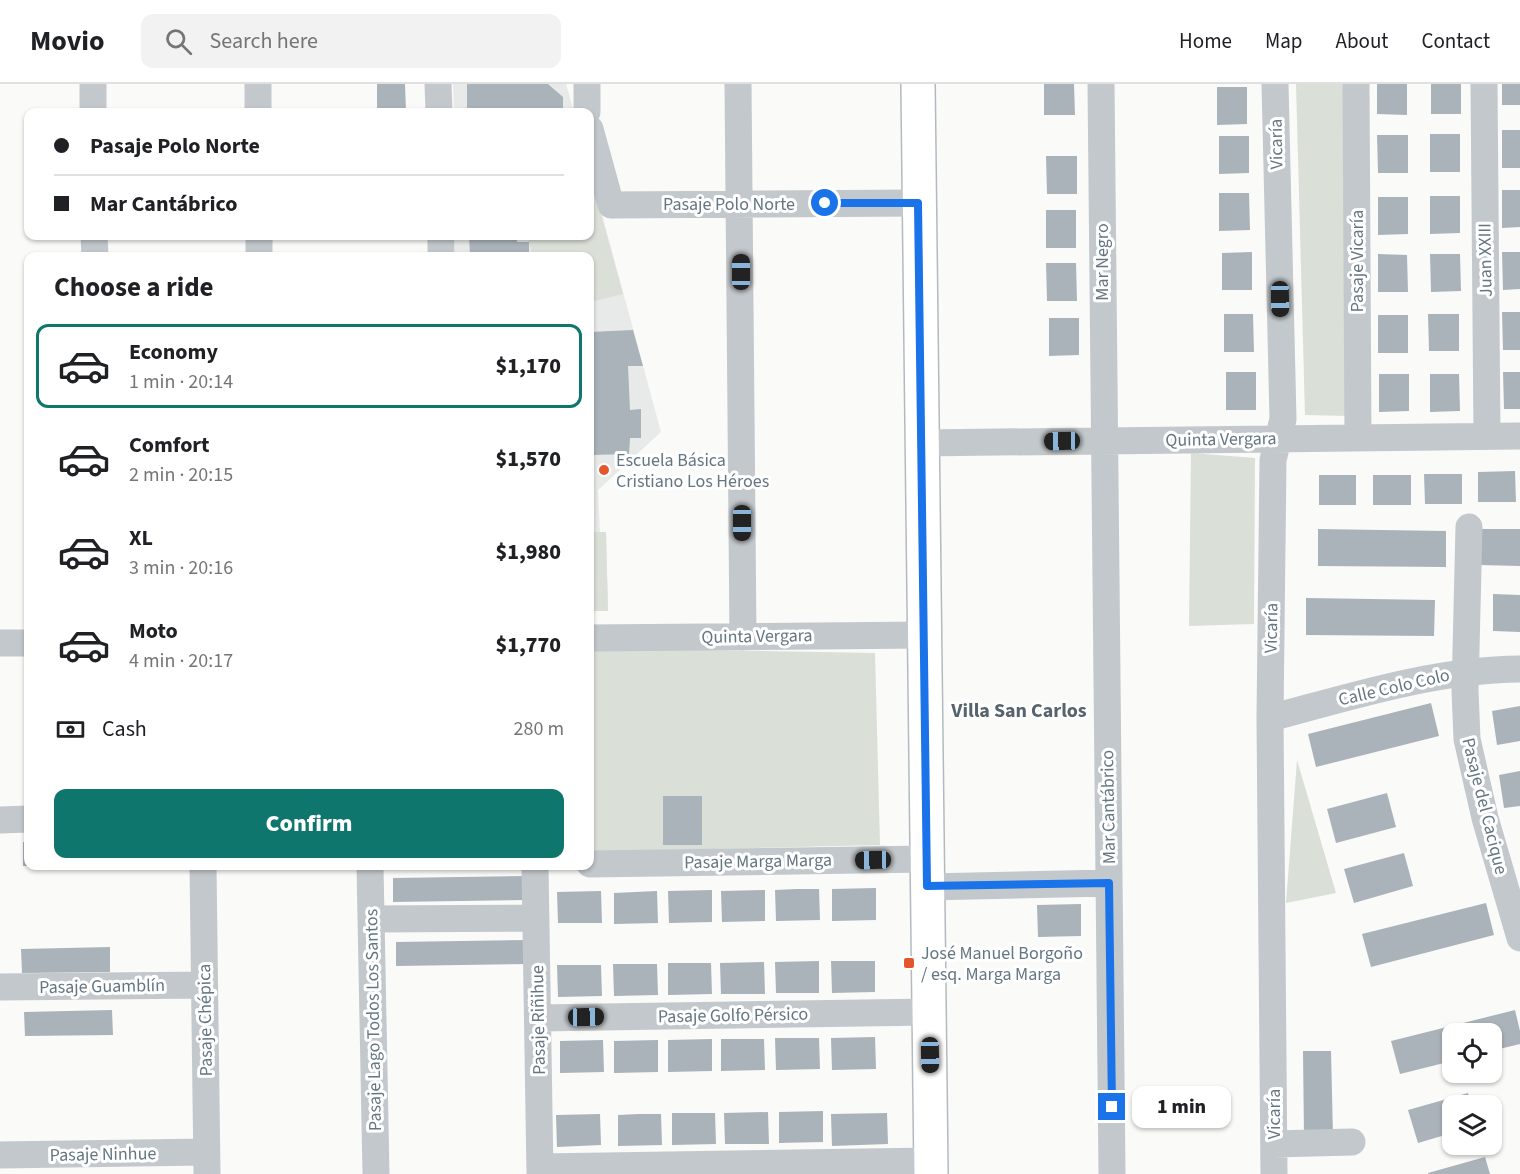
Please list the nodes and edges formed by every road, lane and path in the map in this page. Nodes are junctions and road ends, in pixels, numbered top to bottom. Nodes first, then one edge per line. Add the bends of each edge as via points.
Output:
1 (93, 84) edge
2 (258, 84) edge
3 (438, 84) edge
4 (587, 84) edge
5 (738, 84) edge
6 (918, 84) edge
7 (1101, 84) edge
8 (1275, 84) edge
9 (1356, 84) edge
10 (1484, 84) edge
11 (93, 108) edge
12 (258, 108) edge
13 (439, 108) edge
14 (587, 108) edge
15 (594, 143) edge
16 (740, 203) junction
17 (918, 203) junction
18 (1487, 436) junction
19 (1520, 436) edge
20 (1358, 438) junction
21 (1278, 439) junction
22 (1104, 441) junction
23 (921, 443) junction
24 (1469, 527) dead end
25 (924, 635) junction
26 (743, 637) junction
27 (594, 638) edge
28 (0, 643) edge
29 (24, 643) edge
30 (1520, 669) edge
31 (1466, 672) junction
32 (1270, 718) junction
33 (24, 819) edge
34 (0, 820) edge
35 (594, 864) edge
36 (203, 870) edge
37 (370, 870) edge
38 (535, 870) edge
39 (927, 873) junction
40 (1109, 883) junction
41 (371, 918) junction
42 (536, 918) junction
43 (1520, 938) edge
44 (204, 985) junction
45 (0, 987) edge
46 (929, 1012) junction
47 (538, 1018) junction
48 (1352, 1142) dead end
49 (1274, 1144) junction
50 (0, 1155) edge
51 (207, 1163) edge
52 (931, 1167) edge
53 (540, 1171) edge
54 (376, 1174) edge
55 (1113, 1174) edge
56 (1274, 1174) edge

1 - 11 street
2 - 12 street
3 - 13 street
4 - 14 street
5 - 16 street
6 - 17 street
7 - 22 street, Mar Negro
8 - 21 street, Vicaría via 1283,419
9 - 20 street, Pasaje Vicaría
10 - 18 street, Juan XXIII
15 - 16 street, Pasaje Polo Norte via 611,205
16 - 17 street, Pasaje Polo Norte
16 - 26 street
17 - 23 street
18 - 19 street, Quinta Vergara
18 - 20 street, Quinta Vergara
20 - 21 street, Quinta Vergara
21 - 22 street, Quinta Vergara
21 - 32 street, Vicaría via 1273,460
22 - 23 street, Quinta Vergara
22 - 40 street, Mar Cantábrico
23 - 25 street
24 - 31 street, Pasaje del Cacique
25 - 26 street, Quinta Vergara
25 - 39 street
26 - 27 street, Quinta Vergara
28 - 29 street
30 - 31 street, Calle Colo Colo
31 - 32 street, Calle Colo Colo
31 - 43 street, Pasaje del Cacique via 1467,739
32 - 49 street, Vicaría
33 - 34 street
35 - 39 street, Pasaje Marga Marga
36 - 44 street, Pasaje Chépica
37 - 41 street, Pasaje Lago Todos Los Santos
38 - 42 street, Pasaje Riñihue
39 - 40 street, Pasaje Marga Marga
39 - 46 street
40 - 55 street, Mar Cantábrico
41 - 42 street
41 - 54 street, Pasaje Lago Todos Los Santos
42 - 47 street, Pasaje Riñihue
44 - 45 street, Pasaje Guamblín
44 - 51 street, Pasaje Chépica
46 - 47 street, Pasaje Golfo Pérsico
46 - 52 street
47 - 53 street, Pasaje Riñihue
48 - 49 street
49 - 56 street, Vicaría
50 - 51 street, Pasaje Ninhue
52 - 53 street

